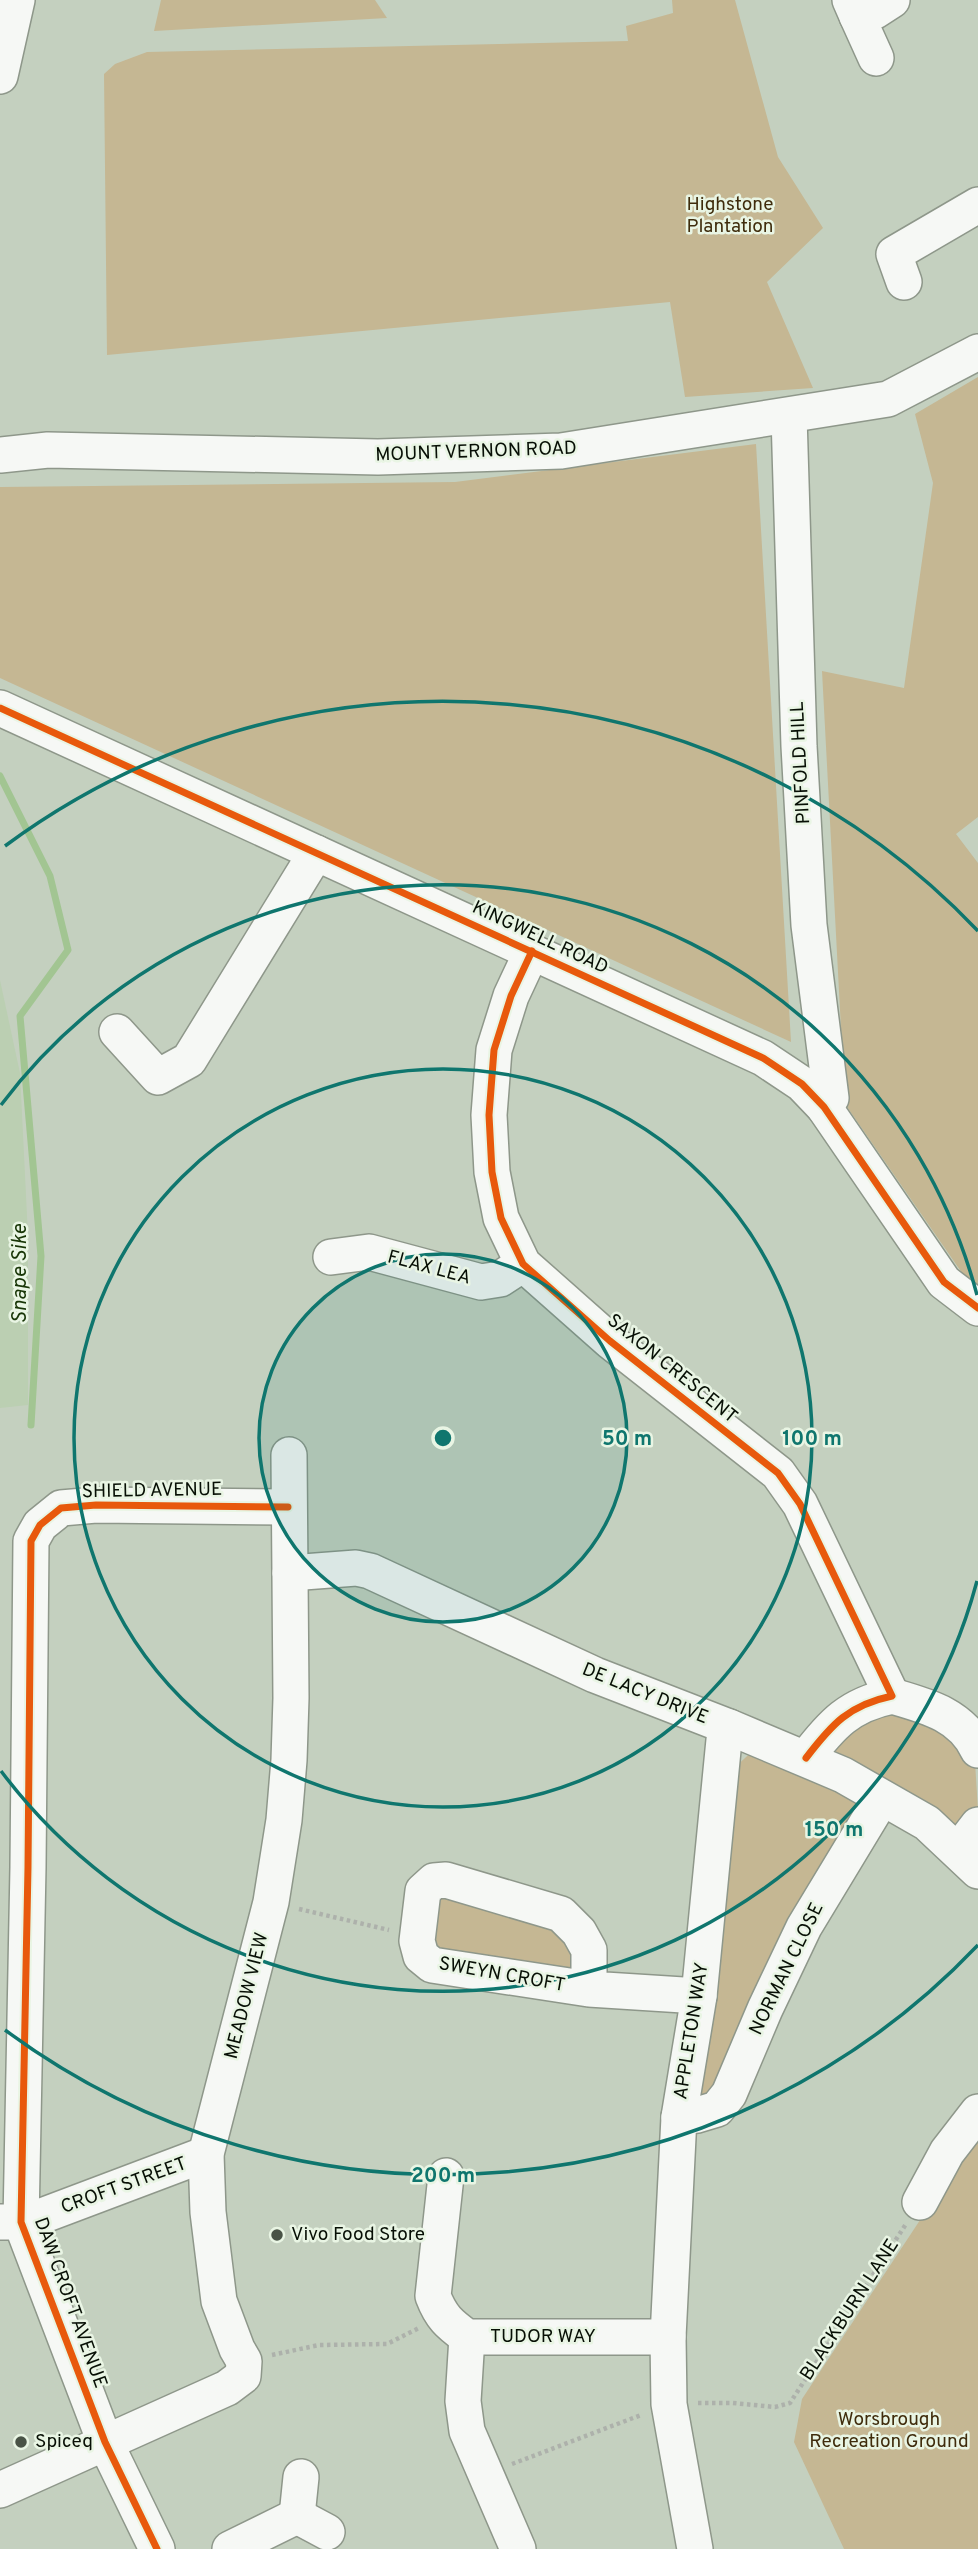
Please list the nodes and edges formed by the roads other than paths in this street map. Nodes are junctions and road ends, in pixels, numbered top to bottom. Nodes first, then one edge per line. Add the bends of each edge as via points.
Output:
1 (17, 0) edge
2 (892, 0) edge
3 (854, 8) edge
4 (876, 58) dead end
5 (0, 76) edge
6 (978, 205) edge
7 (904, 282) dead end
8 (978, 352) edge
9 (789, 416) junction
10 (0, 455) edge
11 (0, 708) edge
12 (317, 853) junction
13 (533, 951) junction
14 (117, 1032) dead end
15 (824, 1107) junction
16 (331, 1257) dead end
17 (523, 1264) junction
18 (978, 1308) edge
19 (289, 1455) dead end
20 (288, 1507) junction
21 (15, 1543) edge
22 (290, 1573) junction
23 (892, 1696) junction
24 (729, 1727) junction
25 (978, 1750) edge
26 (806, 1758) junction
27 (882, 1798) junction
28 (971, 1849) edge
29 (589, 1989) junction
30 (699, 1996) junction
31 (978, 2112) edge
32 (679, 2117) junction
33 (206, 2154) junction
34 (446, 2175) dead end
35 (920, 2202) road end
36 (10, 2222) edge
37 (467, 2337) junction
38 (668, 2337) junction
39 (105, 2442) junction
40 (301, 2477) dead end
41 (0, 2490) edge
42 (157, 2549) edge
43 (230, 2549) edge
44 (518, 2549) edge
45 (695, 2549) edge

1 - 5 street
2 - 3 street via 875,11
3 - 4 street
6 - 7 street via 894,254
8 - 9 street, MOUNT VERNON ROAD via 888,399
9 - 10 street, MOUNT VERNON ROAD via 561,451 378,457 48,450
9 - 15 street, PINFOLD HILL via 802,801 810,925 831,1098
11 - 12 street, KINGWELL ROAD
12 - 13 street, KINGWELL ROAD
12 - 14 street via 189,1060 158,1077
13 - 15 street, KINGWELL ROAD via 762,1058 802,1084
13 - 17 street, SAXON CRESCENT via 511,996 494,1050 489,1115 492,1172 501,1218
15 - 18 street, KINGWELL ROAD via 944,1282
16 - 17 street, FLAX LEA via 369,1252 481,1282 500,1279
17 - 23 street, SAXON CRESCENT via 610,1341 778,1473 800,1504
19 - 20 street, MEADOW VIEW
20 - 21 street, SHIELD AVENUE via 61,1508
20 - 22 street, MEADOW VIEW
21 - 36 street, DAW CROFT AVENUE via 28,1881
22 - 24 street, DE LACY DRIVE via 370,1571 595,1675
22 - 33 street, MEADOW VIEW via 289,1760 284,1820 271,1902
23 - 25 street via 942,1712 971,1735
23 - 26 street via 850,1710
24 - 26 street, DE LACY DRIVE
24 - 30 street, APPLETON WAY via 724,1740
26 - 27 street, DE LACY DRIVE
27 - 28 street, DE LACY DRIVE
27 - 32 street, NORMAN CLOSE via 804,1927 729,2094 717,2109
29 - 29 street, SWEYN CROFT via 432,1965 421,1956 418,1937 424,1891 433,1881 446,1880 561,1914 589,1951
29 - 30 street, SWEYN CROFT
30 - 32 street, APPLETON WAY
31 - 35 street via 947,2152
32 - 38 street, APPLETON WAY
33 - 36 street, CROFT STREET via 39,2217
33 - 39 street, MEADOW VIEW via 219,2301 244,2361 243,2376 227,2388
34 - 37 street, TUDOR WAY via 433,2296 440,2314
36 - 39 street, DAW CROFT AVENUE
37 - 38 street, TUDOR WAY
37 - 44 street via 466,2421 476,2456
38 - 45 street, APPLETON WAY via 669,2404
39 - 41 street
39 - 42 street, DAW CROFT AVENUE
40 - 43 street via 312,2524

